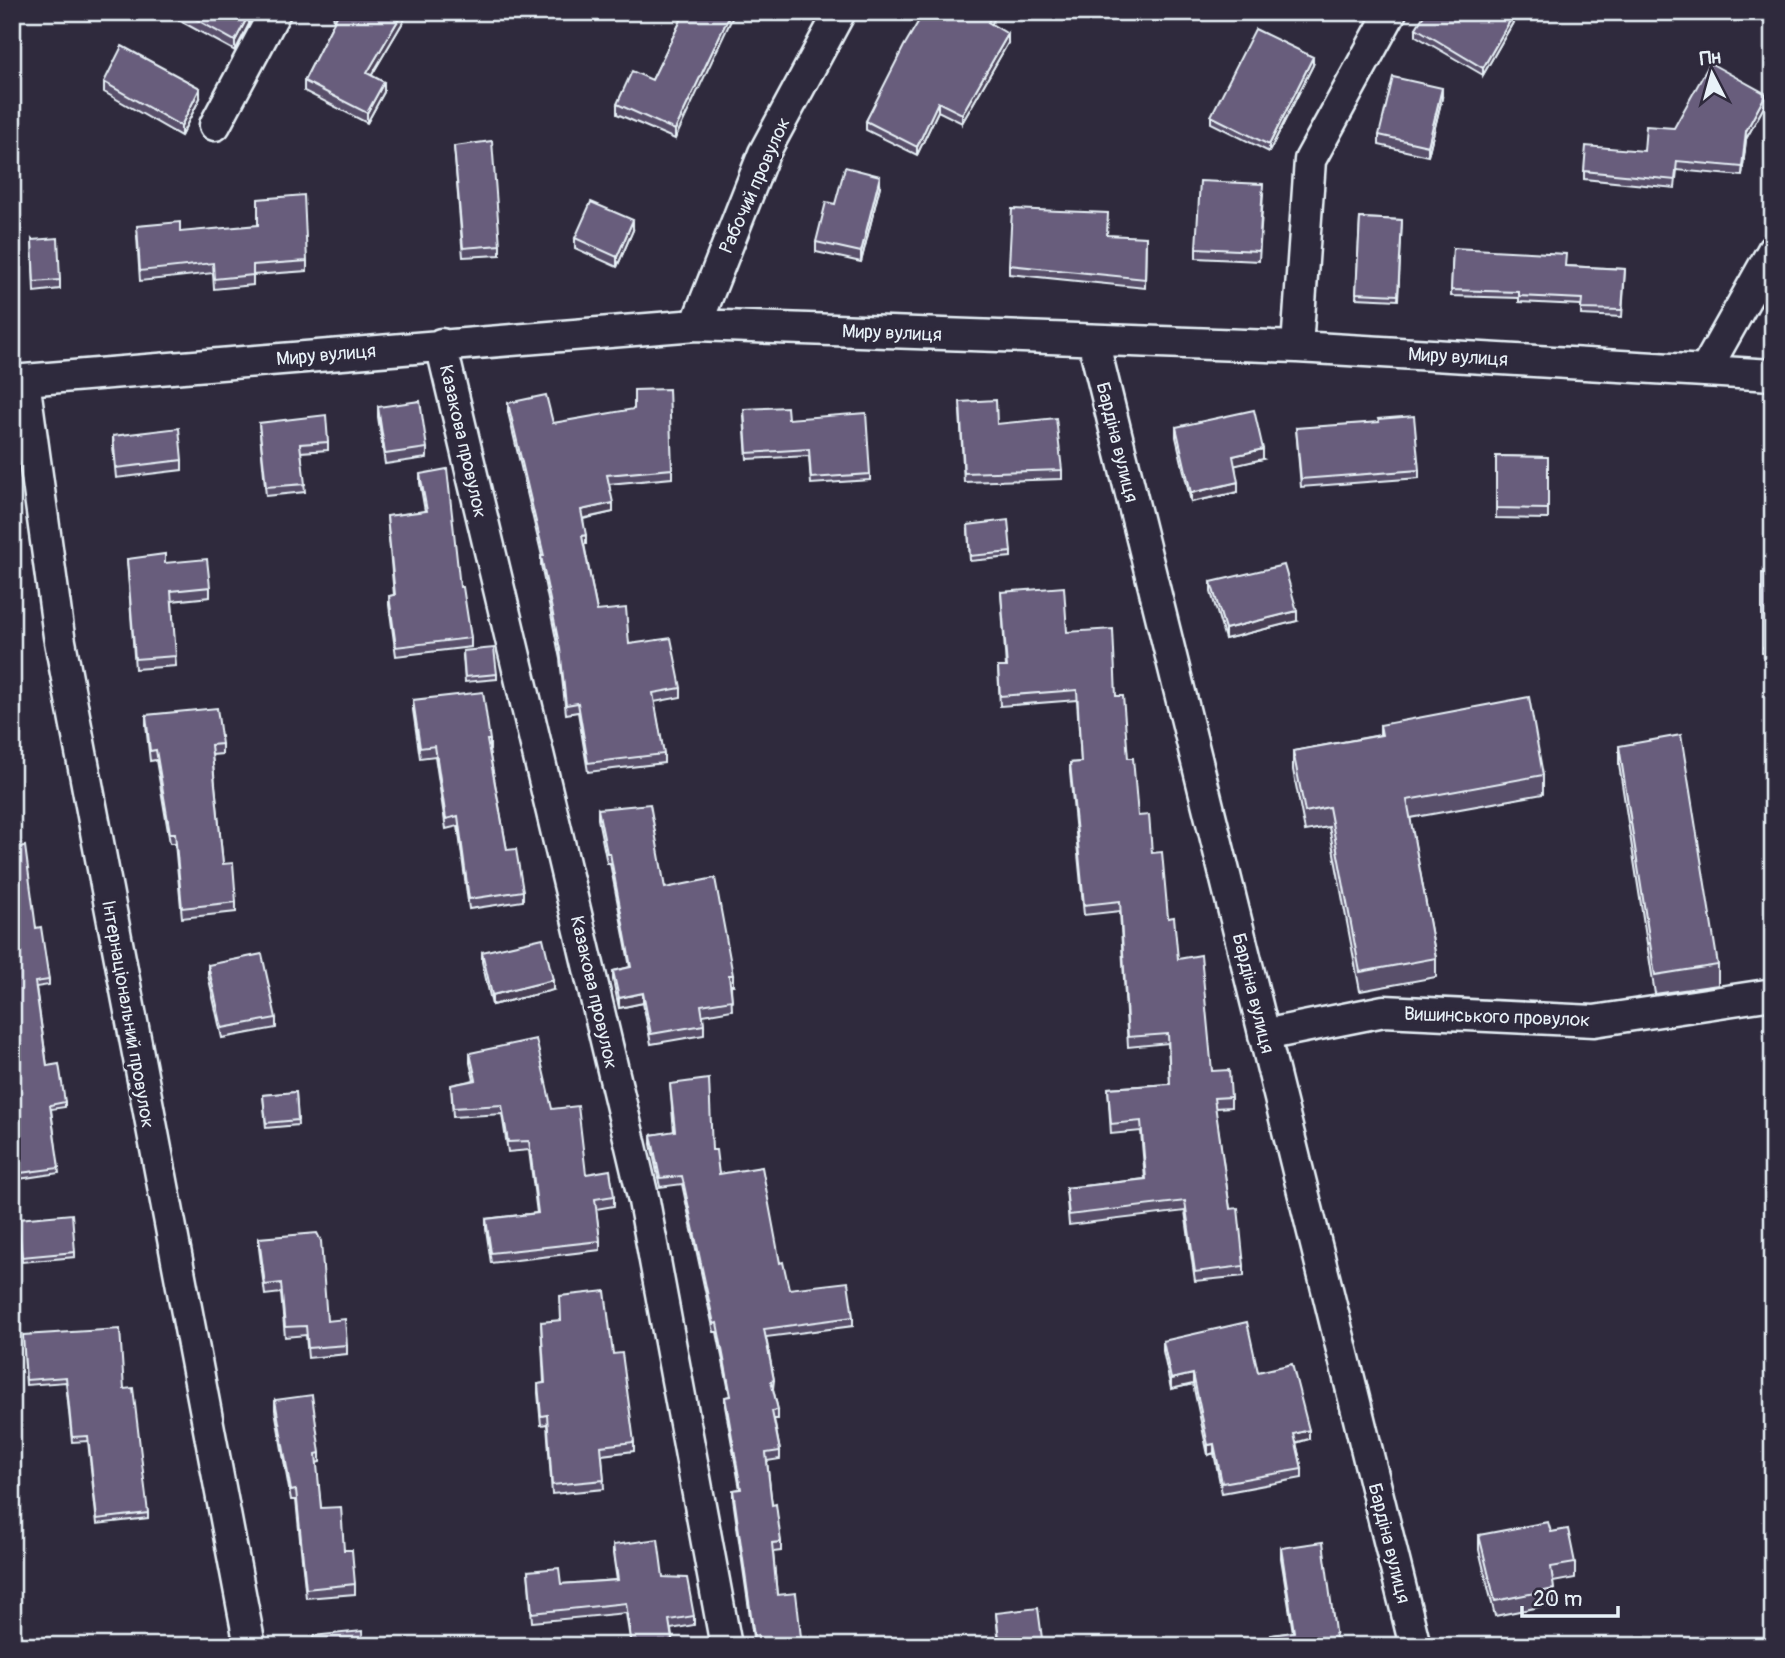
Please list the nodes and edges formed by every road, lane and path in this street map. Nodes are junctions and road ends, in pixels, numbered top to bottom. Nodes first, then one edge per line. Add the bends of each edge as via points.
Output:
1 (275, 12) edge
2 (840, 12) edge
3 (1391, 12) edge
4 (215, 125) dead end
5 (1773, 250) edge
6 (696, 325) junction
7 (1093, 340) junction
8 (441, 344) junction
9 (1297, 347) junction
10 (1705, 372) junction
11 (1773, 375) edge
12 (18, 381) edge
13 (1773, 994) edge
14 (1264, 1035) junction
15 (250, 1646) edge
16 (726, 1646) edge
17 (1415, 1646) edge

1 - 4 street
2 - 6 street, Рабочий провулок via 764,153
3 - 9 street via 1310,160
5 - 10 street
6 - 7 street, Миру вулиця
6 - 8 street, Миру вулиця
7 - 9 street, Миру вулиця
7 - 14 street, Бардіна вулиця
8 - 12 street, Миру вулиця
8 - 16 street, Казакова провулок via 644,1201
9 - 10 street, Миру вулиця
10 - 11 street, Миру вулиця
12 - 15 street, Інтернаціональний провулок via 60,636
13 - 14 street, Вишинського провулок via 1594,1021 1384,1011
14 - 17 street, Бардіна вулиця

